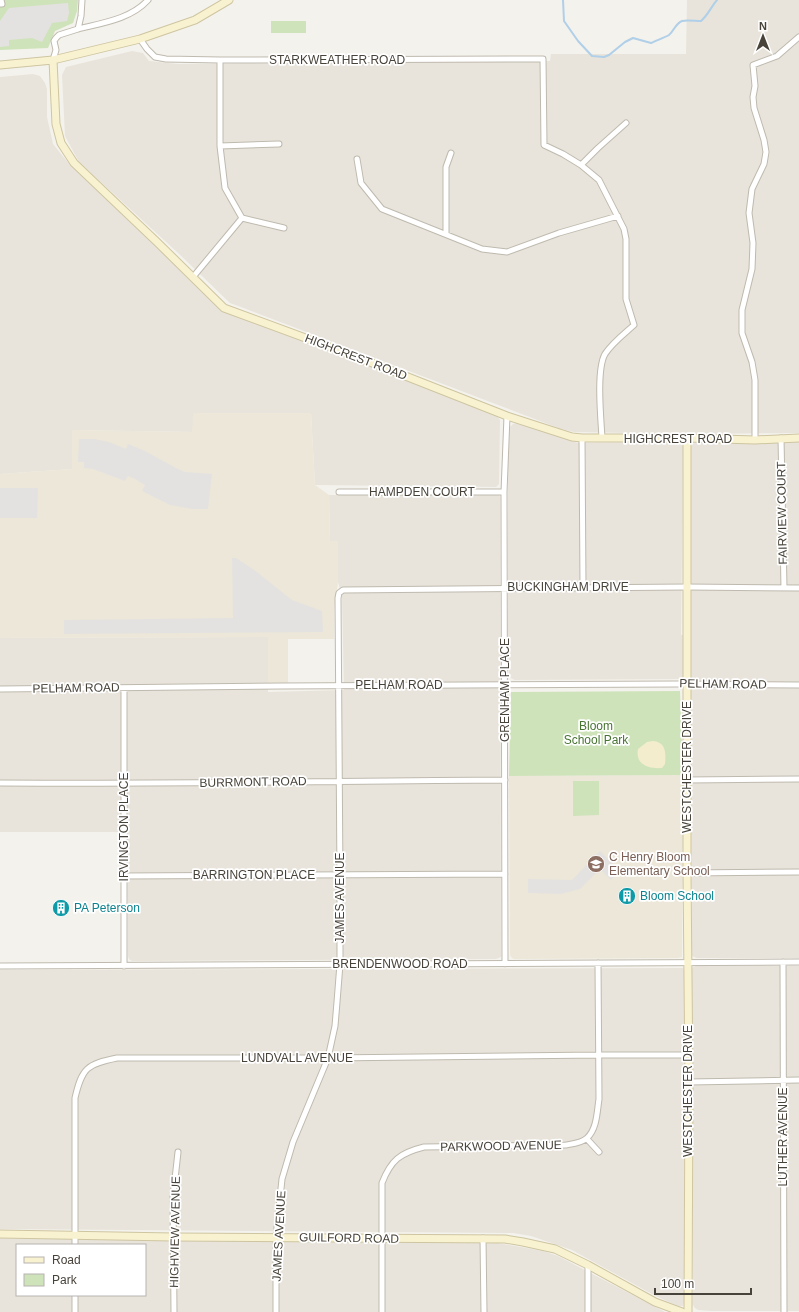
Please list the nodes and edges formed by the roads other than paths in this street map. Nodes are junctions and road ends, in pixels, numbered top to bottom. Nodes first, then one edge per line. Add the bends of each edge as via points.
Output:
1 (2, 0) edge
2 (82, 0) edge
3 (148, 0) edge
4 (229, 0) edge
5 (0, 4) edge
6 (78, 29) junction
7 (799, 37) edge
8 (140, 39) junction
9 (53, 60) junction
10 (220, 60) junction
11 (0, 65) edge
12 (626, 123) dead end
13 (279, 144) dead end
14 (220, 146) junction
15 (451, 152) dead end
16 (357, 159) dead end
17 (581, 165) junction
18 (618, 216) junction
19 (242, 218) junction
20 (284, 228) dead end
21 (446, 234) junction
22 (193, 277) junction
23 (507, 416) junction
24 (582, 438) junction
25 (602, 438) junction
26 (687, 438) junction
27 (781, 438) junction
28 (799, 438) edge
29 (754, 440) junction
30 (339, 492) dead end
31 (504, 492) junction
32 (687, 586) junction
33 (583, 587) junction
34 (505, 588) junction
35 (784, 588) junction
36 (799, 588) edge
37 (339, 594) joint
38 (686, 684) junction
39 (339, 685) junction
40 (505, 685) junction
41 (799, 685) edge
42 (124, 688) junction
43 (0, 689) edge
44 (799, 779) edge
45 (505, 780) junction
46 (687, 780) junction
47 (339, 781) junction
48 (0, 783) edge
49 (124, 784) junction
50 (799, 872) edge
51 (687, 873) junction
52 (505, 874) junction
53 (340, 875) junction
54 (123, 876) junction
55 (688, 962) junction
56 (783, 962) junction
57 (799, 962) edge
58 (598, 963) junction
59 (340, 964) junction
60 (505, 964) junction
61 (0, 966) edge
62 (124, 966) junction
63 (599, 1055) junction
64 (688, 1055) junction
65 (328, 1058) junction
66 (783, 1080) junction
67 (799, 1080) edge
68 (690, 1082) junction
69 (587, 1139) junction
70 (178, 1152) dead end
71 (599, 1152) dead end
72 (0, 1234) edge
73 (75, 1235) junction
74 (173, 1237) junction
75 (276, 1237) junction
76 (483, 1238) junction
77 (381, 1239) junction
78 (75, 1244) edge
79 (588, 1265) junction
80 (75, 1296) edge
81 (75, 1312) edge
82 (174, 1312) edge
83 (276, 1312) edge
84 (382, 1312) edge
85 (484, 1312) edge
86 (588, 1312) edge
87 (682, 1312) edge
88 (688, 1312) edge
89 (784, 1312) edge

1 - 5 street
2 - 6 street
3 - 6 street via 129,15
4 - 8 street via 195,20
6 - 9 street via 56,38
7 - 29 street via 777,56 753,65 754,108 766,152 764,164 752,189 749,213 753,244 752,269 742,310 742,333 755,380
8 - 9 street
8 - 10 street, STARKWEATHER ROAD via 155,57
9 - 11 street
9 - 22 street, HIGHCREST ROAD via 56,124 61,142 74,163
10 - 14 street
10 - 17 street, STARKWEATHER ROAD via 543,59 544,145
12 - 17 street
13 - 14 street
14 - 19 street via 225,188
15 - 21 street via 446,167
16 - 21 street via 361,183 382,209
17 - 18 street via 600,180
18 - 21 street via 559,232 507,252 482,249
18 - 25 street via 626,238 626,299 634,325 604,355 600,373
19 - 20 street
19 - 22 street
22 - 23 street, HIGHCREST ROAD via 224,308
23 - 24 street, HIGHCREST ROAD
23 - 31 street, GRENHAM PLACE
24 - 25 street, HIGHCREST ROAD
24 - 33 street
25 - 26 street, HIGHCREST ROAD
26 - 29 street, HIGHCREST ROAD
26 - 32 street, WESTCHESTER DRIVE
27 - 28 street, HIGHCREST ROAD
27 - 29 street, HIGHCREST ROAD
27 - 35 street, FAIRVIEW COURT
30 - 31 street, HAMPDEN COURT
31 - 34 street, GRENHAM PLACE
32 - 33 street, BUCKINGHAM DRIVE
32 - 35 street, BUCKINGHAM DRIVE
32 - 38 street, WESTCHESTER DRIVE
33 - 34 street, BUCKINGHAM DRIVE
34 - 37 street, BUCKINGHAM DRIVE via 343,590
34 - 40 street, GRENHAM PLACE
35 - 36 street, BUCKINGHAM DRIVE
37 - 39 street, JAMES AVENUE
38 - 40 street, PELHAM ROAD
38 - 41 street, PELHAM ROAD
38 - 46 street, WESTCHESTER DRIVE
39 - 40 street, PELHAM ROAD
39 - 42 street, PELHAM ROAD
39 - 47 street, JAMES AVENUE
40 - 45 street, GRENHAM PLACE
42 - 43 street, PELHAM ROAD
42 - 49 street, IRVINGTON PLACE
44 - 46 street
45 - 47 street, BURRMONT ROAD
45 - 52 street, GRENHAM PLACE
46 - 51 street, WESTCHESTER DRIVE
47 - 49 street, BURRMONT ROAD
47 - 53 street, JAMES AVENUE
48 - 49 street, BURRMONT ROAD
49 - 54 street, IRVINGTON PLACE
50 - 51 street
51 - 55 street, WESTCHESTER DRIVE
52 - 53 street, BARRINGTON PLACE
52 - 60 street, GRENHAM PLACE
53 - 54 street, BARRINGTON PLACE
53 - 59 street, JAMES AVENUE
54 - 62 street, IRVINGTON PLACE
55 - 56 street, BRENDENWOOD ROAD
55 - 58 street, BRENDENWOOD ROAD
55 - 64 street, WESTCHESTER DRIVE
56 - 57 street, BRENDENWOOD ROAD
56 - 66 street, LUTHER AVENUE
58 - 60 street, BRENDENWOOD ROAD
58 - 63 street
59 - 60 street, BRENDENWOOD ROAD
59 - 62 street, BRENDENWOOD ROAD
59 - 65 street, JAMES AVENUE via 335,1026
61 - 62 street, BRENDENWOOD ROAD
63 - 64 street, LUNDVALL AVENUE
63 - 65 street, LUNDVALL AVENUE
63 - 69 street via 596,1121
64 - 68 street, WESTCHESTER DRIVE
65 - 73 street, LUNDVALL AVENUE via 117,1058 99,1061 87,1067 79,1081 75,1098
65 - 75 street, JAMES AVENUE via 293,1142 282,1179
66 - 67 street
66 - 68 street
66 - 89 street, LUTHER AVENUE
68 - 88 street, WESTCHESTER DRIVE
69 - 71 street
69 - 77 street, PARKWOOD AVENUE via 566,1145 424,1147 408,1151 391,1165 382,1183
70 - 74 street, HIGHVIEW AVENUE via 173,1197
72 - 73 street, GUILFORD ROAD
73 - 74 street, GUILFORD ROAD
73 - 78 street, LUNDVALL AVENUE
74 - 75 street, GUILFORD ROAD
74 - 82 street, HIGHVIEW AVENUE
75 - 77 street, GUILFORD ROAD
75 - 83 street, JAMES AVENUE
76 - 77 street, GUILFORD ROAD
76 - 79 street, GUILFORD ROAD via 505,1239 555,1249
76 - 85 street
77 - 84 street, PARKWOOD AVENUE
79 - 86 street
79 - 87 street, GUILFORD ROAD via 655,1302
80 - 81 street

